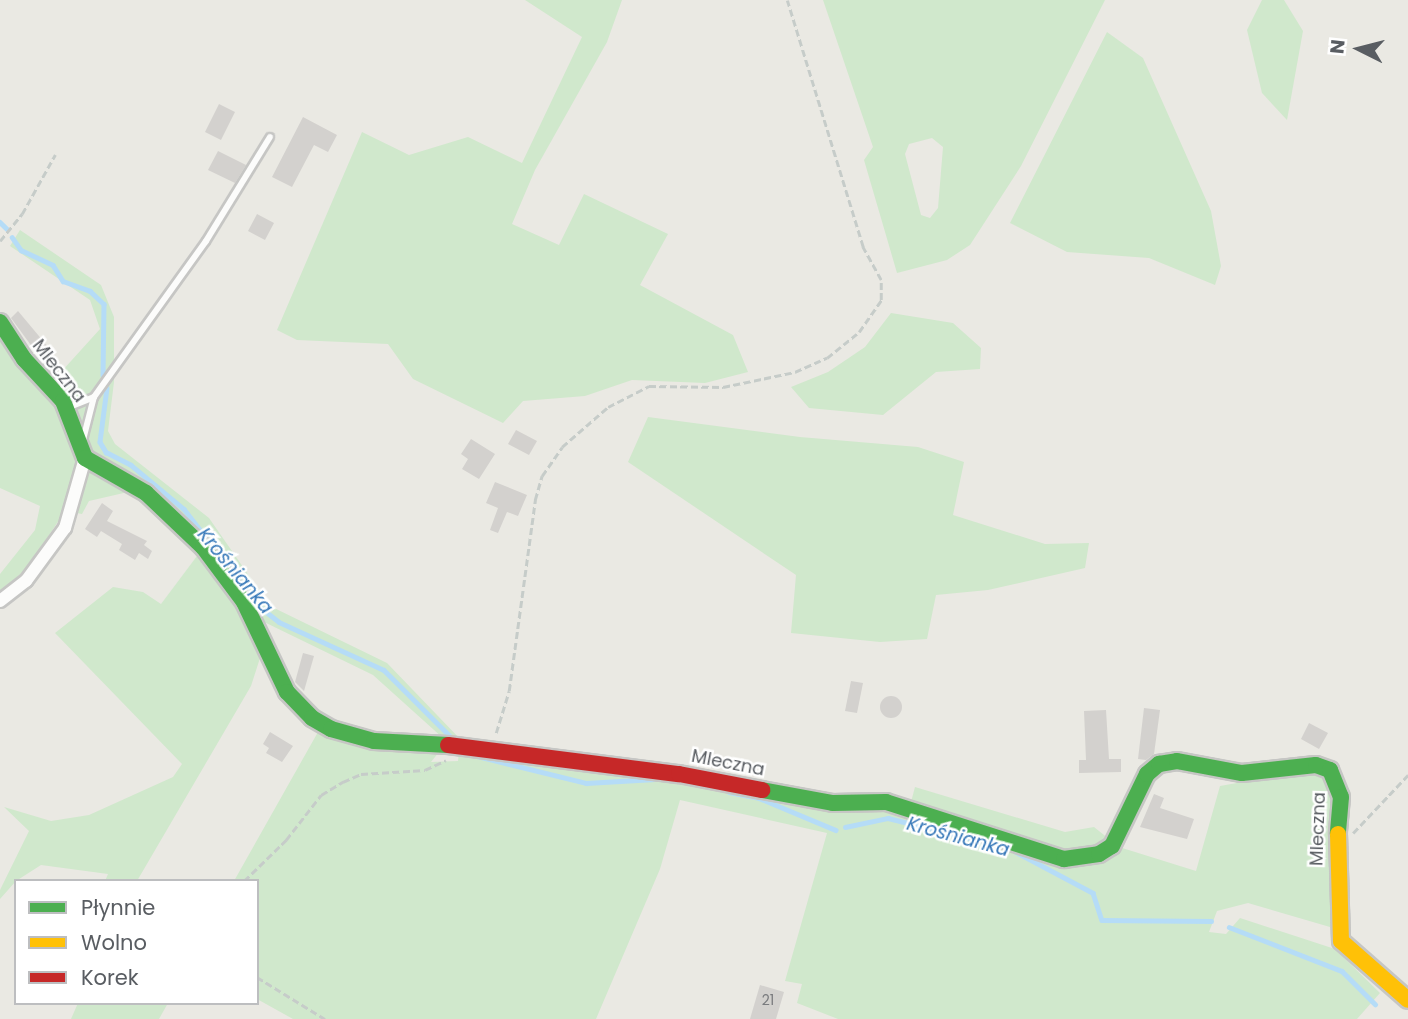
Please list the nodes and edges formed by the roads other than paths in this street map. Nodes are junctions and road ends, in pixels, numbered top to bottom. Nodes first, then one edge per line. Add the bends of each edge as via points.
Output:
1 (270, 137) dead end
2 (0, 322) edge
3 (94, 397) junction
4 (66, 408) junction
5 (83, 450) junction
6 (0, 601) edge
7 (1408, 1000) edge

1 - 3 lane via 213,232
2 - 4 street, Mleczna
3 - 4 lane
3 - 5 lane
4 - 5 street, Mleczna
5 - 6 street via 77,501 65,528 32,574
5 - 7 street, Mleczna via 146,494 218,564 244,602 287,692 312,718 374,741 492,748 679,774 833,803 886,802 1064,859 1099,854 1112,846 1147,774 1159,764 1177,761 1242,773 1316,765 1330,770 1338,782 1336,902 1341,941

